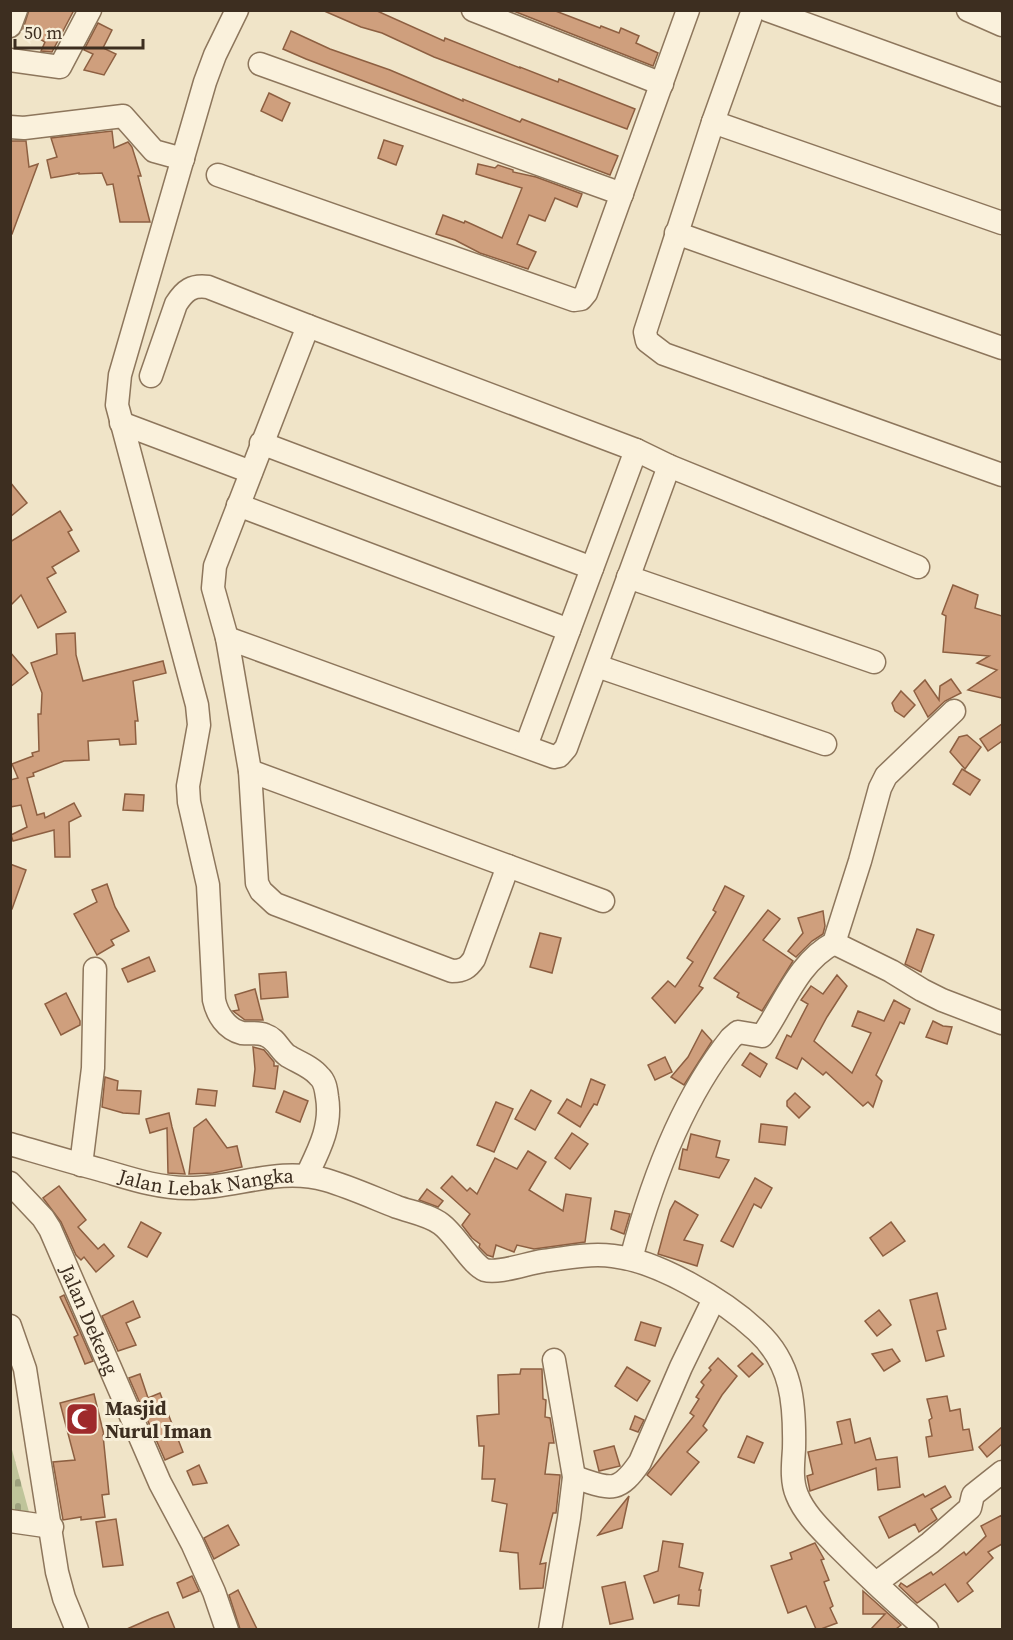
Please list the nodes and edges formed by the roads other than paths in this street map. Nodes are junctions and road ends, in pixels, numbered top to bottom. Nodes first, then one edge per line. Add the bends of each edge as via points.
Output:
1 (16, 10) edge
2 (90, 10) edge
3 (237, 10) edge
4 (473, 10) edge
5 (688, 10) edge
6 (753, 10) edge
7 (767, 10) edge
8 (968, 10) edge
9 (1002, 25) edge
10 (10, 26) edge
11 (10, 60) edge
12 (260, 64) dead end
13 (663, 84) junction
14 (1002, 95) edge
15 (713, 122) junction
16 (10, 127) edge
17 (183, 159) junction
18 (218, 175) dead end
19 (622, 194) junction
20 (1002, 223) edge
21 (676, 233) junction
22 (308, 326) junction
23 (1002, 348) edge
24 (152, 375) dead end
25 (121, 423) junction
26 (261, 443) junction
27 (636, 450) junction
28 (669, 466) junction
29 (251, 472) junction
30 (1002, 475) edge
31 (238, 505) junction
32 (918, 567) dead end
33 (592, 568) junction
34 (628, 577) junction
35 (569, 630) junction
36 (227, 638) junction
37 (874, 662) dead end
38 (597, 666) junction
39 (954, 711) dead end
40 (825, 744) dead end
41 (526, 746) junction
42 (250, 771) junction
43 (508, 866) junction
44 (603, 901) dead end
45 (834, 943) junction
46 (95, 969) dead end
47 (1002, 1023) edge
48 (10, 1144) edge
49 (81, 1165) junction
50 (307, 1175) junction
51 (10, 1183) edge
52 (631, 1259) junction
53 (714, 1299) junction
54 (10, 1326) edge
55 (554, 1360) dead end
56 (1002, 1472) edge
57 (574, 1477) junction
58 (10, 1521) edge
59 (52, 1527) junction
60 (876, 1583) junction
61 (77, 1629) edge
62 (227, 1629) edge
63 (550, 1629) edge
64 (927, 1629) edge

1 - 10 street
2 - 11 street via 60,67
3 - 17 street via 215,55
4 - 13 street
5 - 13 street
6 - 15 street
7 - 14 street
8 - 9 street
12 - 19 street
13 - 19 street
15 - 20 street
15 - 21 street
16 - 17 street via 123,116 154,151
17 - 25 street via 120,375 117,405
18 - 19 street via 574,300 586,293
21 - 23 street
21 - 30 street via 645,332 653,348
22 - 24 street via 208,287 196,286 188,289 177,304
22 - 26 street
22 - 27 street
25 - 29 street
25 - 50 street via 197,705 199,725 188,786 208,885 214,1000 223,1021 242,1033 263,1034 273,1039 284,1053 320,1076 325,1084 330,1114
26 - 29 street
26 - 33 street
27 - 28 street
27 - 33 street
28 - 32 street
28 - 34 street
29 - 31 street
31 - 35 street
31 - 36 street via 213,577
33 - 35 street
34 - 37 street
34 - 38 street
35 - 41 street
36 - 41 street
36 - 42 street
38 - 40 street
38 - 41 street via 563,753 554,757
39 - 45 street via 886,776
42 - 43 street
42 - 43 street via 257,883 267,898 452,972 468,967 474,959
43 - 44 street
45 - 47 street via 942,1000
45 - 52 street via 820,950 807,965 763,1034 738,1032 731,1038 688,1101 658,1175
46 - 49 street via 93,1068
48 - 49 street, Jalan Lebak Nangka
49 - 50 street, Jalan Lebak Nangka via 171,1188
50 - 52 street, Jalan Lebak Nangka via 437,1221 485,1270 583,1256
51 - 62 street, Jalan Dekeng via 50,1229
52 - 53 street via 670,1274
53 - 57 street via 633,1473 611,1487
53 - 60 street via 755,1329 782,1361 794,1414 796,1494 824,1532
54 - 59 street via 25,1369
55 - 57 street
56 - 60 street via 973,1495 970,1508
57 - 63 street
58 - 59 street
59 - 61 street via 57,1572
60 - 64 street

